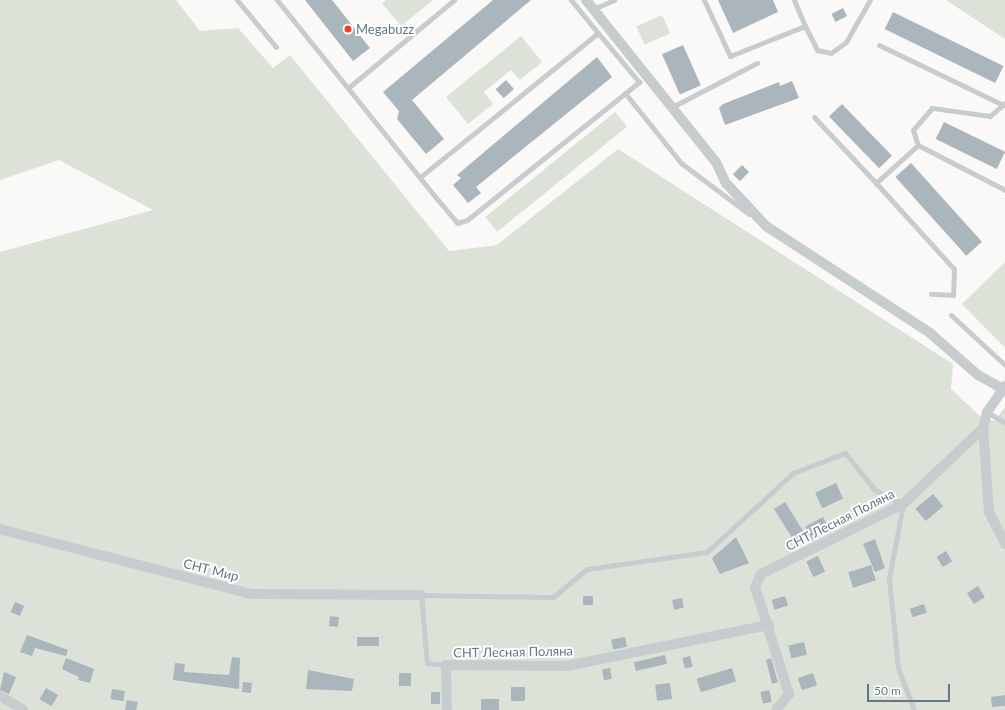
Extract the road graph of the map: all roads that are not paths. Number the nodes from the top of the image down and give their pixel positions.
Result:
1 (237, 0) edge
2 (277, 0) edge
3 (454, 0) edge
4 (571, 0) edge
5 (586, 0) edge
6 (614, 0) edge
7 (704, 0) edge
8 (794, 0) edge
9 (870, 0) edge
10 (593, 9) junction
11 (805, 26) junction
12 (598, 33) junction
13 (879, 45) dead end
14 (276, 47) dead end
15 (757, 63) dead end
16 (348, 88) junction
17 (625, 93) junction
18 (1004, 104) edge
19 (672, 107) junction
20 (814, 117) dead end
21 (918, 145) junction
22 (420, 177) junction
23 (876, 183) junction
24 (1005, 190) edge
25 (766, 226) junction
26 (931, 294) dead end
27 (951, 315) dead end
28 (1005, 365) edge
29 (1004, 387) edge
30 (987, 412) junction
31 (1005, 423) edge
32 (983, 428) junction
33 (903, 504) junction
34 (0, 529) edge
35 (1005, 544) edge
36 (421, 595) junction
37 (769, 625) junction
38 (446, 665) junction
39 (0, 696) edge
40 (23, 710) edge
41 (448, 710) edge
42 (776, 710) edge
43 (914, 710) edge

1 - 14 lane
2 - 16 lane
3 - 16 lane
4 - 12 lane
5 - 10 street
6 - 10 lane
7 - 11 lane
8 - 11 lane
9 - 11 lane
10 - 19 street
12 - 17 lane
12 - 22 lane
13 - 18 lane
15 - 19 lane
16 - 22 lane
17 - 22 lane
17 - 25 lane
18 - 21 lane
19 - 25 street
20 - 23 lane
21 - 23 lane
21 - 24 lane
23 - 26 lane
25 - 29 street
27 - 28 lane
29 - 30 street
30 - 31 lane
30 - 32 street
32 - 33 street, СНТ Лесная Поляна
32 - 35 street
33 - 36 lane
33 - 37 street, СНТ Лесная Поляна
33 - 43 lane
34 - 36 street, СНТ Мир
36 - 38 lane
37 - 38 street, СНТ Лесная Поляна
37 - 42 street, СНТ Лесная Поляна
38 - 41 street
39 - 40 street

